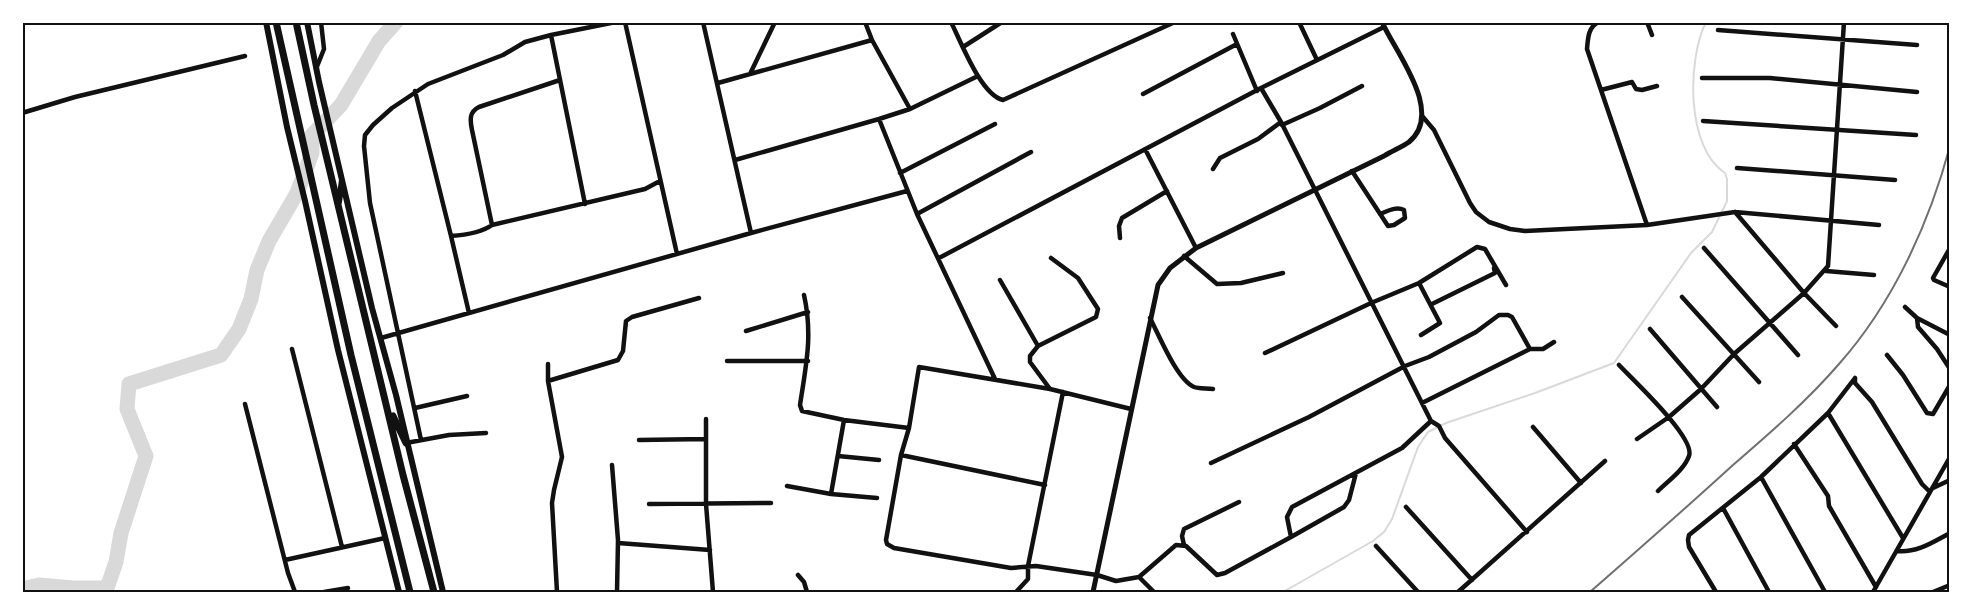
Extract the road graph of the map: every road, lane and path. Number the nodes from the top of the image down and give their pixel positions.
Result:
1 (266, 22) edge
2 (276, 22) edge
3 (296, 22) edge
4 (307, 22) edge
5 (321, 22) edge
6 (616, 22) edge
7 (625, 22) edge
8 (703, 22) edge
9 (775, 22) edge
10 (865, 22) edge
11 (951, 22) edge
12 (1002, 22) edge
13 (1175, 22) edge
14 (1299, 22) edge
15 (1599, 22) edge
16 (1647, 22) edge
17 (1844, 22) edge
18 (1383, 25) edge
19 (1718, 30) dead end
20 (1233, 34) dead end
21 (551, 35) junction
22 (1652, 35) dead end
23 (1843, 39) junction
24 (872, 40) junction
25 (1237, 44) junction
26 (1917, 45) dead end
27 (963, 47) junction
28 (245, 56) dead end
29 (1317, 60) junction
30 (316, 69) junction
31 (750, 74) junction
32 (978, 76) junction
33 (1702, 78) dead end
34 (560, 80) junction
35 (718, 83) junction
36 (1840, 84) junction
37 (1362, 86) dead end
38 (1657, 86) dead end
39 (1259, 89) junction
40 (1601, 90) junction
41 (415, 91) junction
42 (1917, 92) dead end
43 (1143, 94) dead end
44 (910, 109) junction
45 (22, 113) edge
46 (1423, 117) junction
47 (879, 119) junction
48 (1703, 121) dead end
49 (995, 124) dead end
50 (1282, 124) junction
51 (1837, 129) junction
52 (1916, 135) dead end
53 (1146, 149) junction
54 (1031, 152) dead end
55 (735, 160) junction
56 (1737, 168) dead end
57 (1213, 169) dead end
58 (1352, 171) junction
59 (900, 173) junction
60 (342, 176) junction
61 (1834, 176) junction
62 (1896, 180) dead end
63 (660, 182) junction
64 (1314, 189) junction
65 (907, 191) junction
66 (1167, 191) junction
67 (338, 204) junction
68 (585, 204) junction
69 (1735, 212) junction
70 (917, 214) junction
71 (1380, 214) junction
72 (1831, 221) junction
73 (492, 225) junction
74 (1647, 225) junction
75 (1879, 225) dead end
76 (751, 233) junction
77 (452, 236) junction
78 (1120, 238) dead end
79 (1196, 248) junction
80 (1704, 248) dead end
81 (1950, 248) edge
82 (677, 254) junction
83 (1184, 256) junction
84 (939, 258) junction
85 (1052, 258) dead end
86 (1494, 264) junction
87 (1826, 271) junction
88 (1283, 273) dead end
89 (1874, 275) dead end
90 (1000, 280) dead end
91 (1419, 283) junction
92 (1506, 285) dead end
93 (1950, 287) edge
94 (1804, 293) junction
95 (804, 295) dead end
96 (1682, 297) dead end
97 (699, 298) dead end
98 (1371, 303) junction
99 (1432, 304) junction
100 (1905, 307) dead end
101 (808, 312) junction
102 (469, 313) junction
103 (1150, 318) junction
104 (1917, 318) junction
105 (344, 321) junction
106 (1769, 323) junction
107 (333, 324) junction
108 (1836, 326) dead end
109 (1650, 328) dead end
110 (746, 331) dead end
111 (397, 333) junction
112 (1421, 335) dead end
113 (1950, 335) edge
114 (381, 338) junction
115 (1554, 342) dead end
116 (1038, 346) junction
117 (292, 349) dead end
118 (1530, 349) junction
119 (1265, 353) dead end
120 (1734, 354) junction
121 (1798, 355) dead end
122 (1887, 355) dead end
123 (727, 361) dead end
124 (808, 361) junction
125 (548, 364) dead end
126 (1619, 365) dead end
127 (1405, 366) junction
128 (1950, 369) edge
129 (995, 379) junction
130 (548, 381) junction
131 (1758, 381) dead end
132 (1950, 385) edge
133 (1213, 388) dead end
134 (1050, 389) junction
135 (1701, 389) junction
136 (1063, 393) junction
137 (467, 396) dead end
138 (1422, 403) junction
139 (244, 404) dead end
140 (1718, 407) dead end
141 (415, 408) junction
142 (1131, 408) junction
143 (388, 409) junction
144 (1828, 413) junction
145 (1669, 417) junction
146 (706, 419) dead end
147 (844, 420) junction
148 (1431, 421) junction
149 (1533, 426) dead end
150 (909, 428) junction
151 (486, 433) dead end
152 (706, 439) junction
153 (1637, 439) dead end
154 (422, 440) junction
155 (639, 440) dead end
156 (406, 443) junction
157 (1794, 444) junction
158 (901, 455) junction
159 (838, 456) junction
160 (1950, 457) edge
161 (879, 460) dead end
162 (1605, 461) dead end
163 (1211, 463) dead end
164 (612, 465) dead end
165 (1356, 473) junction
166 (1761, 477) junction
167 (1950, 480) edge
168 (1581, 483) junction
169 (1045, 485) junction
170 (787, 486) dead end
171 (1932, 490) junction
172 (1658, 491) dead end
173 (831, 494) junction
174 (877, 498) dead end
175 (1239, 502) dead end
176 (771, 503) dead end
177 (649, 504) dead end
178 (706, 504) junction
179 (1406, 507) dead end
180 (1724, 508) junction
181 (1527, 532) junction
182 (1950, 533) edge
183 (1291, 537) junction
184 (385, 538) junction
185 (1904, 538) junction
186 (618, 543) junction
187 (1184, 545) junction
188 (1376, 546) dead end
189 (342, 547) junction
190 (710, 550) junction
191 (1897, 551) junction
192 (285, 560) junction
193 (1028, 566) junction
194 (798, 575) dead end
195 (1097, 575) junction
196 (1139, 577) junction
197 (1472, 580) junction
198 (1950, 585) edge
199 (1876, 587) junction
200 (348, 588) dead end
201 (295, 592) edge
202 (324, 592) edge
203 (399, 592) edge
204 (410, 592) edge
205 (434, 592) edge
206 (443, 592) edge
207 (557, 592) edge
208 (617, 592) edge
209 (713, 592) edge
210 (807, 592) edge
211 (1016, 592) edge
212 (1093, 592) edge
213 (1154, 592) edge
214 (1418, 592) edge
215 (1458, 592) edge
216 (1716, 592) edge
217 (1769, 592) edge
218 (1825, 592) edge
219 (1873, 592) edge
220 (1934, 592) edge

1 - 107 main road
2 - 105 main road
3 - 67 main road
4 - 30 main road
5 - 30 street
6 - 21 street
7 - 63 street
8 - 35 street
9 - 31 street
10 - 24 street
11 - 27 street
12 - 27 street
13 - 32 street
14 - 29 street
15 - 40 street
16 - 22 street
17 - 23 street
18 - 29 street
18 - 46 street
19 - 23 street
20 - 25 street
21 - 34 street
21 - 41 street
23 - 26 street
23 - 36 street
24 - 31 street
24 - 44 street
25 - 39 street
25 - 43 street
27 - 32 street
28 - 45 street
29 - 39 street
30 - 60 main road
31 - 35 street
32 - 44 street
33 - 36 street
34 - 68 street
34 - 73 street
35 - 55 street
36 - 42 street
36 - 51 street
37 - 50 street
38 - 40 street
39 - 50 street
39 - 53 street
40 - 74 street
41 - 77 street
41 - 111 street
44 - 47 street
46 - 58 street
46 - 74 street
47 - 55 street
47 - 59 street
48 - 51 street
49 - 59 street
50 - 57 street
50 - 64 street
51 - 52 street
51 - 61 street
53 - 66 street
53 - 84 street
54 - 70 street
55 - 76 street
56 - 61 street
58 - 64 street
58 - 71 street
59 - 65 street
60 - 67 main road
60 - 114 main road
61 - 62 street
61 - 72 street
63 - 68 street
63 - 82 street
64 - 79 street
64 - 98 street
65 - 70 street
65 - 76 street
66 - 78 street
66 - 79 street
67 - 143 main road
68 - 73 street
69 - 72 street
69 - 74 street
69 - 94 street
70 - 84 street
71 - 71 street
72 - 75 street
72 - 87 street
73 - 77 street
76 - 82 street
77 - 102 street
79 - 83 street
80 - 106 street
81 - 93 street
82 - 102 street
83 - 88 street
83 - 103 street
84 - 129 street
85 - 116 street
86 - 91 street
86 - 92 street
86 - 99 street
87 - 89 street
87 - 94 street
90 - 116 street
91 - 98 street
91 - 99 street
94 - 106 street
94 - 108 street
95 - 101 street
96 - 120 street
97 - 130 street
98 - 119 street
98 - 127 street
99 - 112 street
100 - 104 street
101 - 110 street
101 - 124 street
102 - 111 street
103 - 133 street
103 - 142 street
104 - 113 street
104 - 128 street
105 - 107 main road
105 - 204 main road
106 - 120 street
106 - 121 street
107 - 184 main road
109 - 135 street
111 - 114 street
111 - 141 street
114 - 156 main road
115 - 118 street
116 - 134 street
117 - 189 street
118 - 127 street
118 - 138 street
120 - 131 street
120 - 135 street
122 - 132 street
123 - 124 street
124 - 147 street
125 - 130 street
126 - 145 street
127 - 138 street
127 - 163 street
129 - 134 street
129 - 150 street
130 - 207 street
134 - 136 street
135 - 140 street
135 - 145 street
136 - 142 street
136 - 169 street
137 - 141 street
138 - 148 street
139 - 192 street
141 - 154 street
142 - 195 street
143 - 156 main road
143 - 205 main road
144 - 157 street
144 - 171 street
144 - 185 street
145 - 153 street
145 - 172 street
146 - 152 street
147 - 150 street
147 - 159 street
148 - 165 street
148 - 181 street
149 - 168 street
150 - 158 street
151 - 154 street
152 - 155 street
152 - 178 street
154 - 156 street
156 - 206 main road
157 - 166 street
157 - 199 street
158 - 169 street
158 - 193 street
159 - 161 street
159 - 173 street
160 - 171 street
162 - 168 street
164 - 186 street
165 - 183 street
165 - 183 street
166 - 180 street
166 - 218 street
167 - 171 street
168 - 181 street
169 - 193 street
170 - 173 street
171 - 185 street
173 - 174 street
175 - 187 street
176 - 178 street
177 - 178 street
178 - 190 street
179 - 197 street
180 - 216 street
180 - 217 street
181 - 197 street
182 - 191 street
183 - 187 street
184 - 189 street
184 - 203 main road
185 - 191 street
186 - 190 street
186 - 208 street
187 - 196 street
188 - 214 street
189 - 192 street
190 - 209 street
191 - 199 street
192 - 201 street
193 - 195 street
193 - 211 street
194 - 210 street
195 - 196 street
195 - 212 street
196 - 213 street
197 - 215 street
198 - 220 street
199 - 219 street
200 - 202 street

